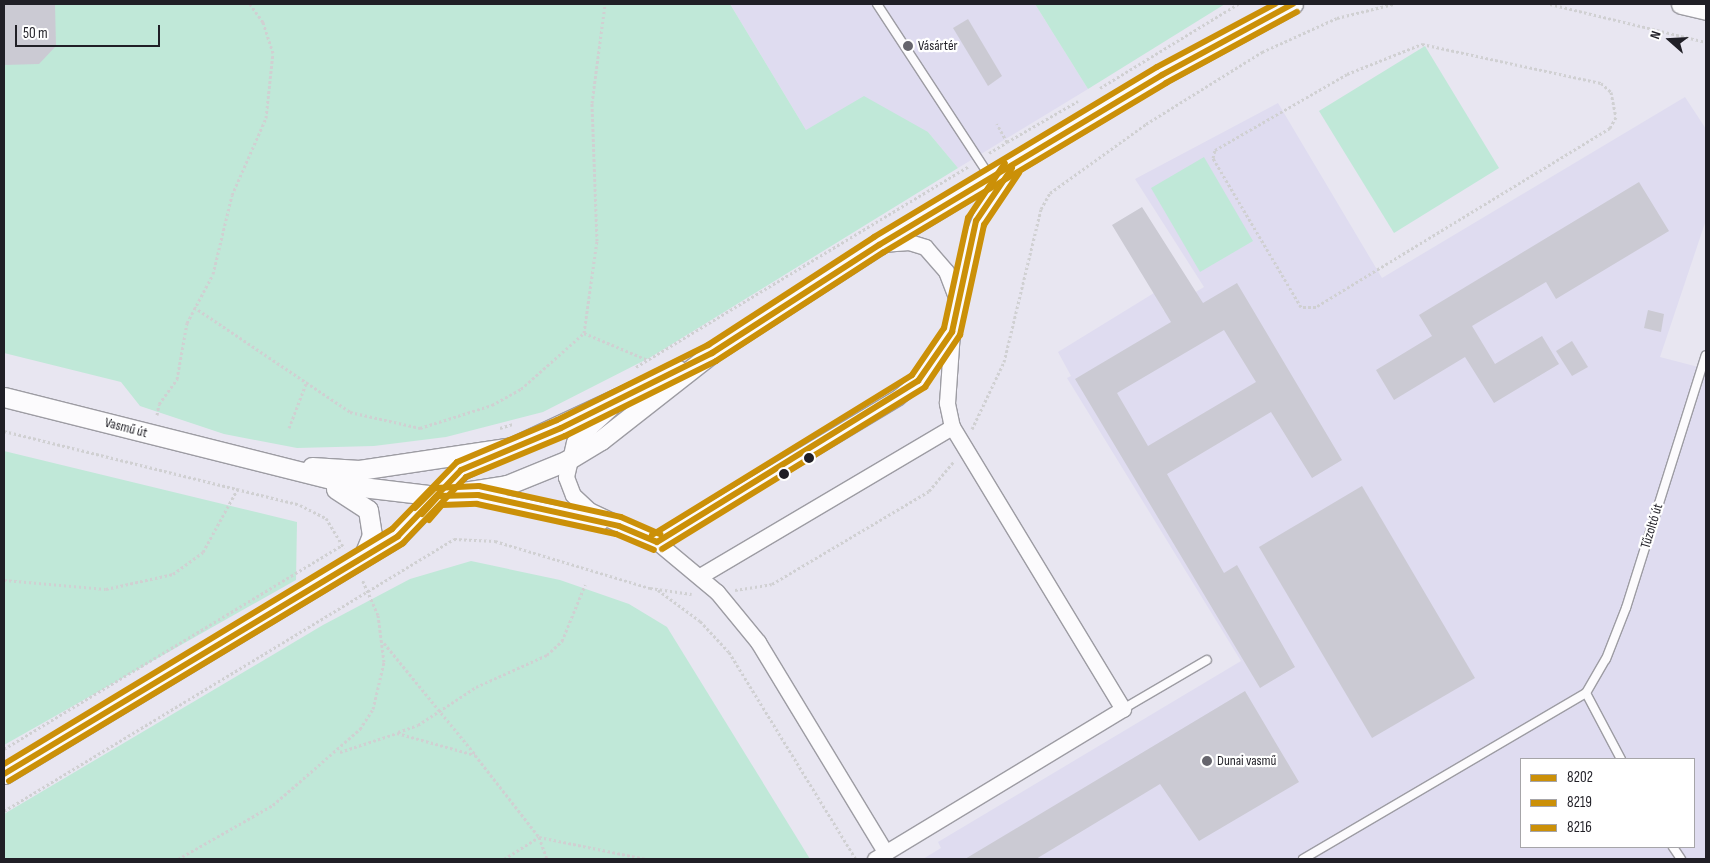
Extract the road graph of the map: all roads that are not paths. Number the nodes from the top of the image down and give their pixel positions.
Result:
1 (877, 4) edge
2 (1293, 4) edge
3 (1681, 4) edge
4 (1706, 10) edge
5 (1021, 160) junction
6 (991, 179) junction
7 (879, 244) junction
8 (957, 299) junction
9 (952, 332) junction
10 (712, 353) junction
11 (1706, 355) edge
12 (629, 395) junction
13 (4, 397) edge
14 (952, 428) junction
15 (512, 447) junction
16 (249, 460) junction
17 (566, 461) junction
18 (306, 476) junction
19 (438, 496) junction
20 (619, 526) junction
21 (657, 542) junction
22 (358, 560) junction
23 (700, 576) junction
24 (1207, 660) dead end
25 (1586, 692) junction
26 (1123, 709) junction
27 (1620, 758) edge
28 (4, 774) edge
29 (1674, 848) edge
30 (884, 857) edge
31 (1303, 859) edge
32 (1681, 859) edge

1 - 6 lane
2 - 5 street
3 - 4 street
5 - 6 street
5 - 8 street
6 - 7 street
7 - 8 street
7 - 10 street
8 - 9 street
9 - 14 street
9 - 21 street
10 - 12 street
10 - 17 street
11 - 25 lane, Tűzoltó út
12 - 15 street
12 - 17 street
13 - 16 street, Vasmű út
14 - 23 street
14 - 26 street
15 - 16 street
15 - 19 street
16 - 18 street
17 - 19 street
17 - 20 street
18 - 19 street
18 - 22 street
19 - 20 street
19 - 22 street
20 - 21 street
21 - 23 street
22 - 28 street
23 - 30 street
24 - 26 lane
25 - 27 lane
25 - 31 lane
26 - 30 street
29 - 32 lane

